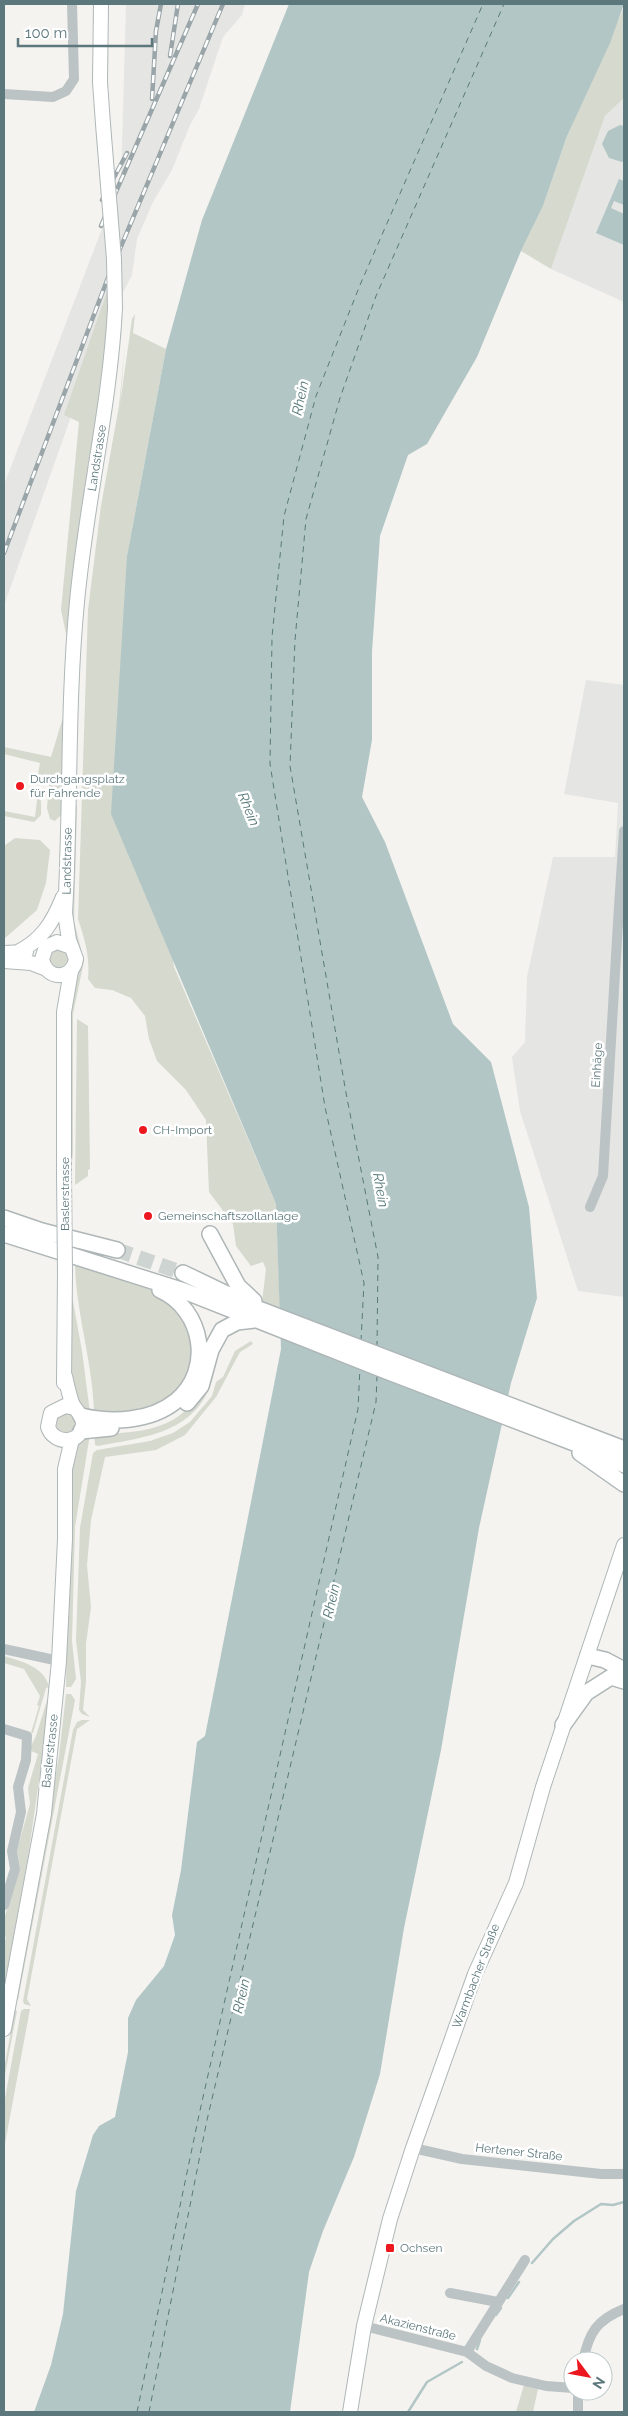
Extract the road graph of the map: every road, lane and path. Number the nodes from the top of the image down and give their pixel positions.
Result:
1 (72, 4) edge
2 (100, 4) edge
3 (4, 94) edge
4 (624, 831) edge
5 (67, 890) junction
6 (66, 913) junction
7 (621, 922) edge
8 (49, 945) junction
9 (71, 947) junction
10 (11, 952) edge
11 (4, 961) edge
12 (47, 970) junction
13 (71, 971) junction
14 (63, 993) junction
15 (590, 1207) dead end
16 (4, 1218) edge
17 (4, 1234) edge
18 (210, 1234) dead end
19 (117, 1250) tunnel mouth
20 (80, 1258) junction
21 (183, 1274) tunnel mouth
22 (256, 1310) junction
23 (387, 1364) junction
24 (65, 1376) junction
25 (60, 1406) junction
26 (78, 1412) junction
27 (523, 1417) junction
28 (547, 1433) junction
29 (76, 1435) junction
30 (56, 1438) junction
31 (623, 1464) edge
32 (66, 1469) junction
33 (624, 1484) edge
34 (624, 1545) edge
35 (4, 1649) edge
36 (588, 1656) junction
37 (59, 1662) junction
38 (624, 1670) edge
39 (617, 1679) edge
40 (563, 1725) junction
41 (4, 1729) edge
42 (4, 1905) edge
43 (4, 2029) edge
44 (413, 2148) junction
45 (624, 2174) edge
46 (525, 2260) dead end
47 (450, 2293) dead end
48 (498, 2302) junction
49 (624, 2309) edge
50 (364, 2326) junction
51 (586, 2351) edge
52 (466, 2352) junction
53 (563, 2387) edge
54 (350, 2412) edge

1 - 3 street
2 - 5 main road, Landstrasse, bridge
4 - 7 street, Einhäge
5 - 6 main road, Landstrasse
5 - 10 main road
6 - 8 main road, Landstrasse
6 - 9 main road, Landstrasse
7 - 15 street, Einhäge
8 - 9 main road
8 - 10 main road
8 - 12 main road
9 - 13 main road
11 - 12 main road
12 - 13 main road
12 - 14 main road
13 - 14 main road, Baslerstrasse
14 - 24 main road, Baslerstrasse, bridge
16 - 19 highway
17 - 20 highway
18 - 22 highway
20 - 22 highway
20 - 26 highway
21 - 22 highway
22 - 23 highway
22 - 23 highway
22 - 29 highway
23 - 27 highway
24 - 25 main road, Baslerstrasse
24 - 26 main road, Baslerstrasse
25 - 26 main road
25 - 30 main road
26 - 29 main road
27 - 28 highway
27 - 31 highway
28 - 31 highway
28 - 33 highway
29 - 30 main road
29 - 32 main road, Baslerstrasse
30 - 32 main road, Baslerstrasse
32 - 37 main road, Baslerstrasse
34 - 36 main road, Warmbacher Straße
35 - 37 street
36 - 38 highway
36 - 39 highway
36 - 40 main road, Warmbacher Straße
37 - 43 main road, Baslerstrasse
39 - 40 highway
40 - 44 main road, Warmbacher Straße
41 - 42 street
44 - 45 street, Hertener Straße
44 - 50 main road, Warmbacher Straße
46 - 48 street, Akazienstraße
47 - 48 street
48 - 52 street, Akazienstraße
49 - 51 street
50 - 52 street, Akazienstraße
50 - 54 main road, Warmbacher Straße
52 - 53 street, Akazienstraße

